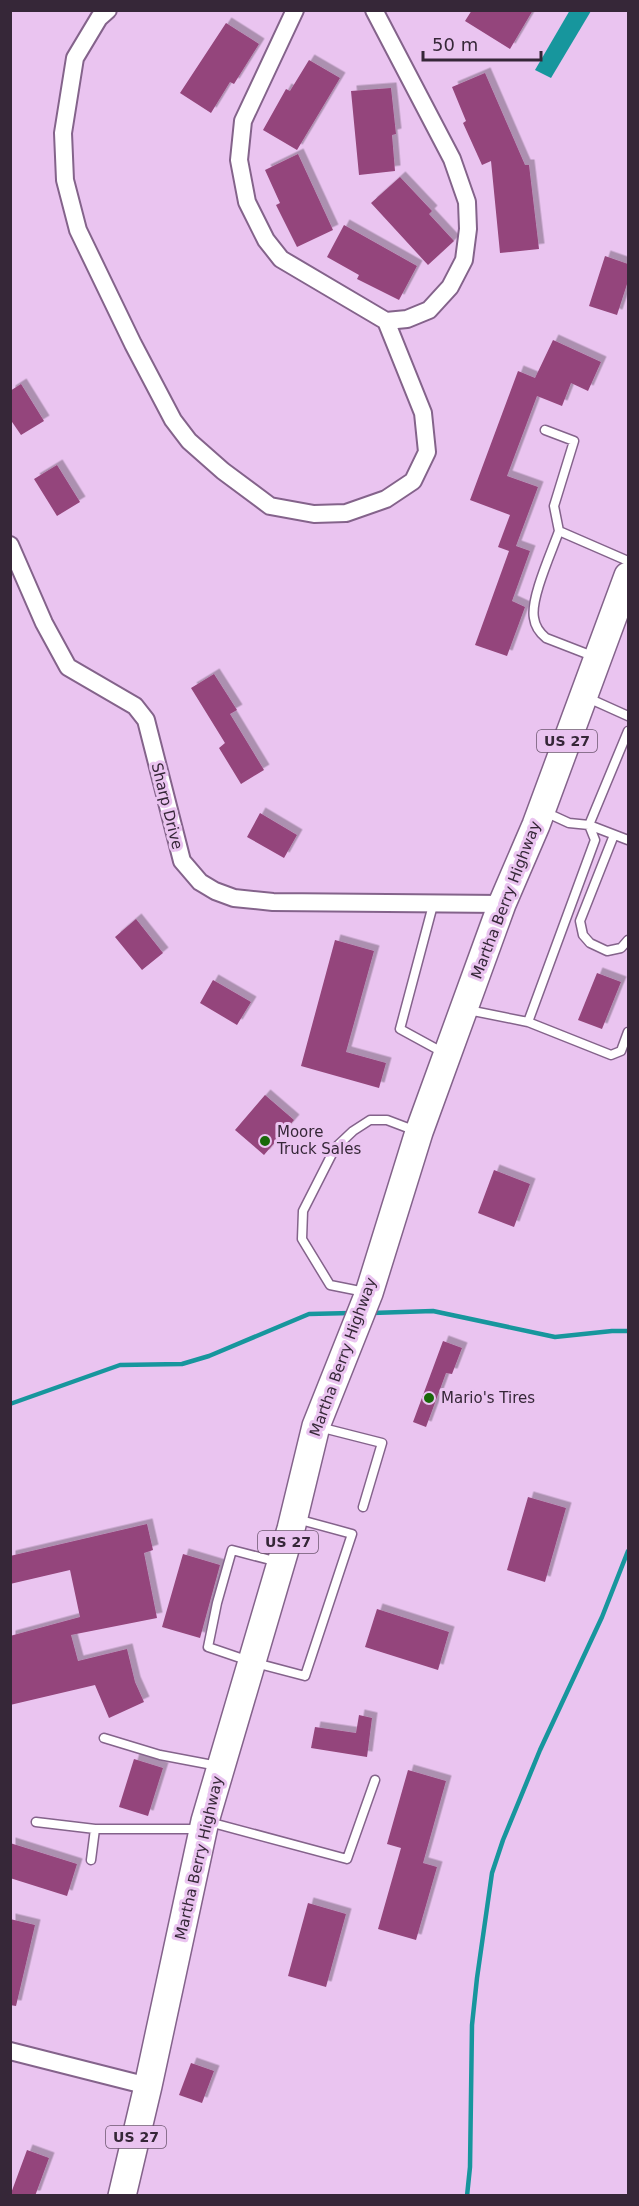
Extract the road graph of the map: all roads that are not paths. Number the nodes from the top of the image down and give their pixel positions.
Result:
1 (108, 10) edge
2 (295, 10) edge
3 (374, 10) edge
4 (386, 321) junction
5 (545, 430) dead end
6 (559, 531) junction
7 (10, 545) edge
8 (628, 561) edge
9 (625, 594) edge
10 (599, 658) junction
11 (585, 697) junction
12 (628, 716) edge
13 (628, 731) edge
14 (541, 810) junction
15 (590, 825) junction
16 (614, 835) junction
17 (628, 840) edge
18 (502, 904) junction
19 (433, 905) junction
20 (628, 940) edge
21 (465, 1009) junction
22 (528, 1022) junction
23 (628, 1032) edge
24 (447, 1054) junction
25 (419, 1132) junction
26 (369, 1293) junction
27 (316, 1426) junction
28 (363, 1507) dead end
29 (294, 1518) junction
30 (281, 1563) junction
31 (252, 1662) junction
32 (104, 1738) dead end
33 (222, 1766) junction
34 (375, 1780) dead end
35 (36, 1822) dead end
36 (204, 1825) junction
37 (95, 1830) junction
38 (91, 1860) dead end
39 (10, 2051) edge
40 (148, 2086) junction
41 (122, 2196) edge

1 - 4 street
2 - 4 street
3 - 4 street
5 - 6 lane
6 - 8 lane
6 - 10 lane
7 - 19 street, Sharp Drive
9 - 10 main road, Martha Berry Highway / US 27
10 - 11 main road, Martha Berry Highway / US 27
11 - 12 lane
11 - 14 main road, Martha Berry Highway / US 27
13 - 15 lane
14 - 15 lane
14 - 18 main road, Martha Berry Highway / US 27
15 - 16 lane
15 - 22 lane
16 - 17 lane
16 - 20 lane
18 - 19 street, Sharp Drive
18 - 21 main road, Martha Berry Highway / US 27
19 - 24 lane
21 - 22 lane
21 - 24 main road, Martha Berry Highway / US 27
22 - 23 lane
24 - 25 main road, Martha Berry Highway / US 27
25 - 26 main road, Martha Berry Highway / US 27
25 - 26 lane
26 - 27 main road, Martha Berry Highway / US 27
27 - 28 lane
27 - 29 main road, Martha Berry Highway / US 27
29 - 30 main road, Martha Berry Highway / US 27
29 - 31 lane
30 - 31 main road, Martha Berry Highway / US 27
30 - 31 lane
31 - 33 main road, Martha Berry Highway / US 27
32 - 33 lane
33 - 36 main road, Martha Berry Highway / US 27
34 - 36 lane
35 - 37 lane
36 - 37 lane
36 - 40 main road, Martha Berry Highway / US 27
37 - 38 lane
39 - 40 street
40 - 41 main road, Martha Berry Highway / US 27

